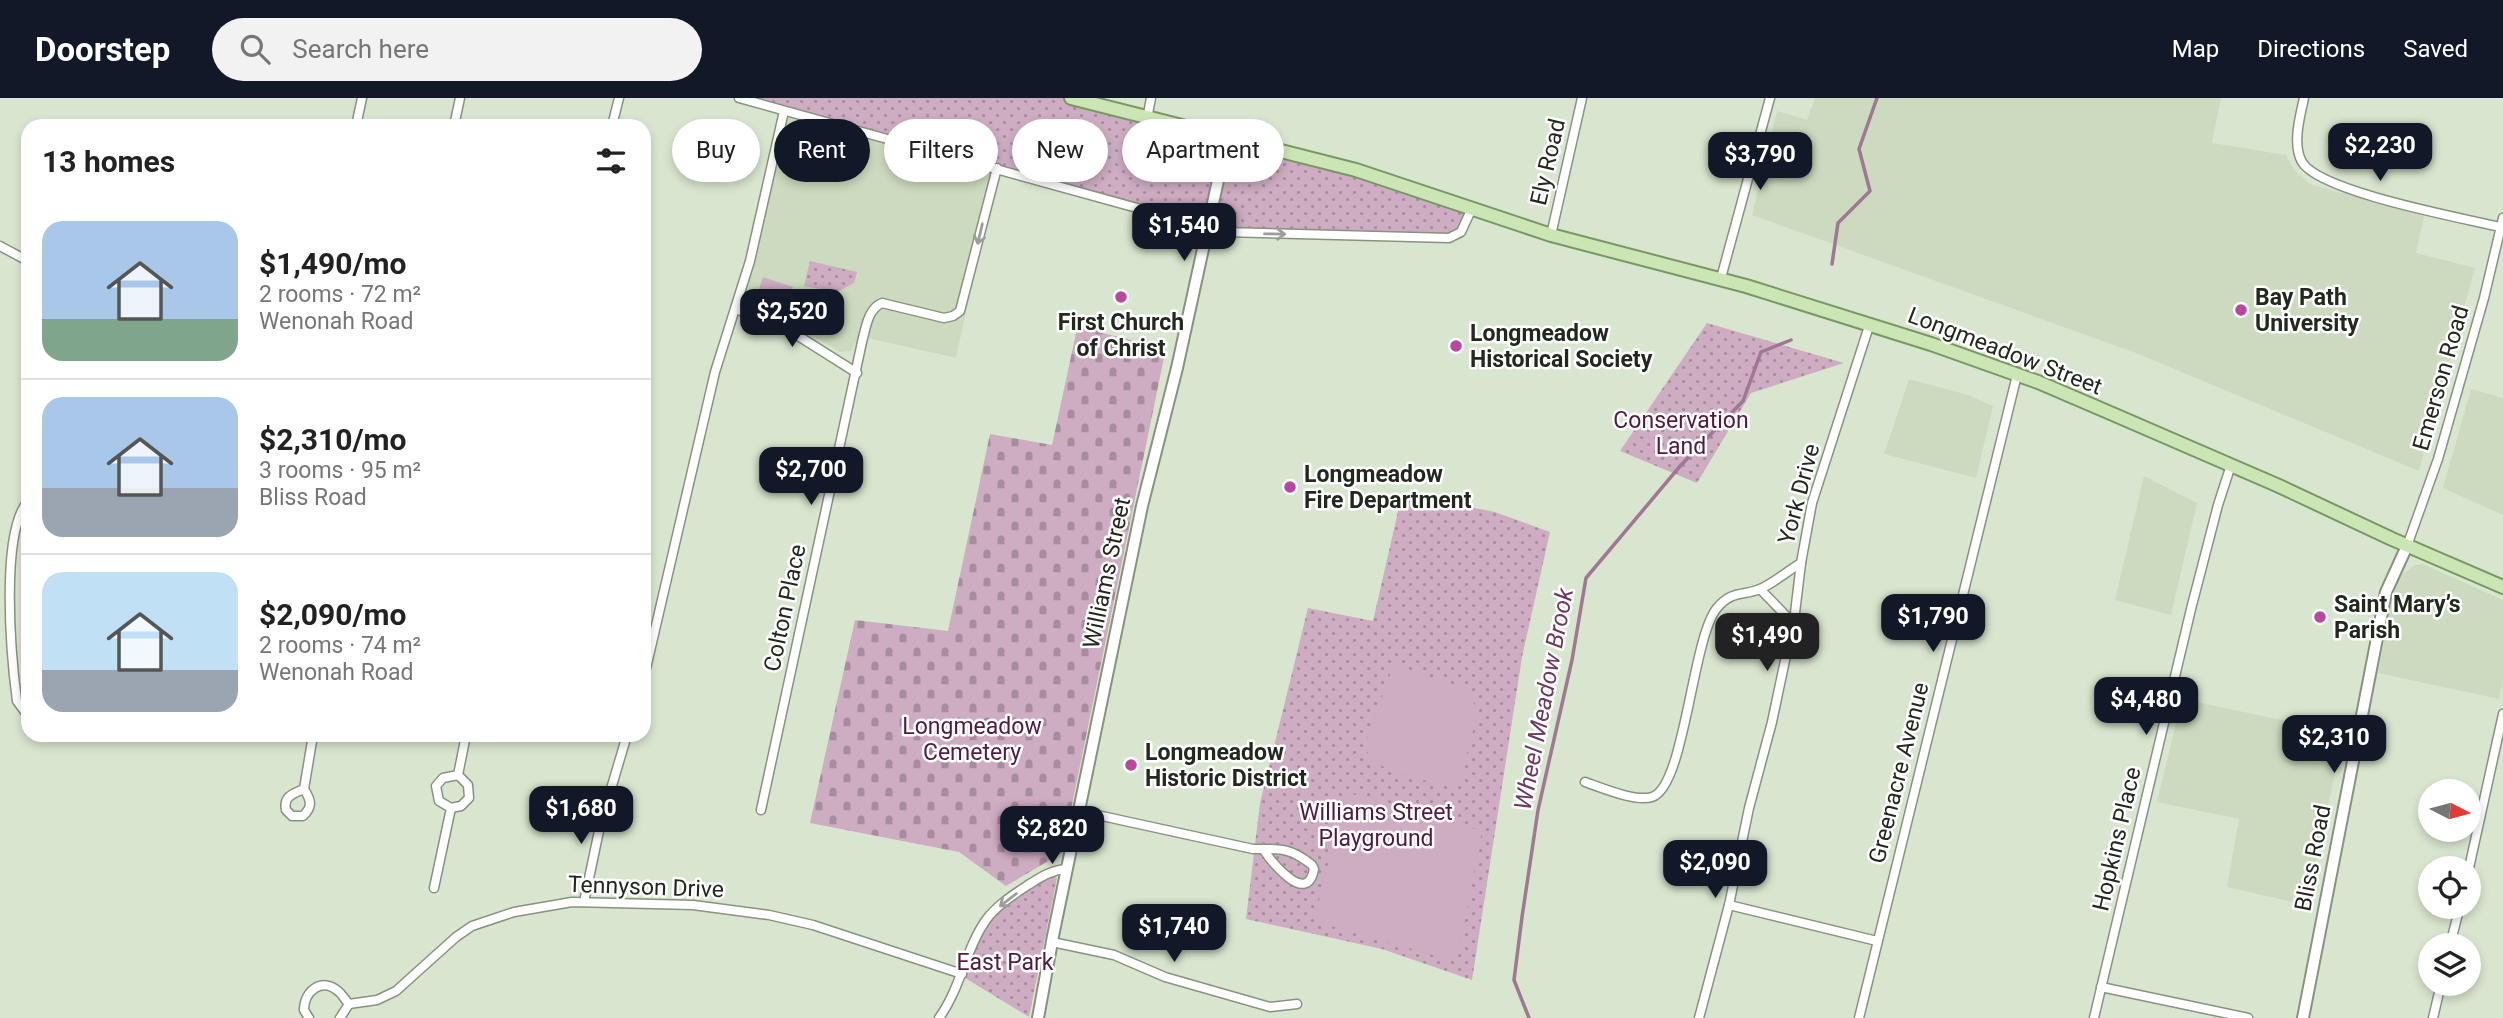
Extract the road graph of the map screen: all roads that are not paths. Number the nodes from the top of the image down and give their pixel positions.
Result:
1 (362, 98) edge
2 (460, 98) edge
3 (619, 98) edge
4 (738, 98) edge
5 (1071, 98) edge
6 (1151, 98) edge
7 (1582, 98) edge
8 (1770, 98) edge
9 (2304, 98) edge
10 (784, 110) junction
11 (358, 119) edge
12 (456, 119) edge
13 (614, 119) edge
14 (1147, 119) joint
15 (884, 137) edge
16 (1284, 153) edge
17 (998, 168) edge
18 (994, 182) edge
19 (1218, 182) edge
20 (1472, 208) junction
21 (2503, 218) edge
22 (1208, 227) junction
23 (2500, 227) junction
24 (1551, 234) junction
25 (0, 246) edge
26 (21, 257) edge
27 (1721, 278) junction
28 (736, 309) junction
29 (1870, 323) junction
30 (857, 373) junction
31 (2017, 374) junction
32 (2231, 465) junction
33 (21, 512) edge
34 (2407, 545) junction
35 (1801, 563) junction
36 (2503, 587) edge
37 (1760, 589) junction
38 (1793, 623) junction
39 (651, 647) edge
40 (21, 706) edge
41 (2503, 714) edge
42 (312, 742) edge
43 (465, 742) edge
44 (624, 742) edge
45 (458, 775) junction
46 (1585, 782) dead end
47 (304, 789) dead end
48 (451, 808) junction
49 (761, 810) dead end
50 (1079, 811) junction
51 (1263, 849) junction
52 (2472, 856) edge
53 (1067, 869) junction
54 (434, 888) dead end
55 (584, 902) junction
56 (1729, 905) junction
57 (1877, 941) junction
58 (1052, 942) junction
59 (962, 974) junction
60 (2101, 987) junction
61 (2438, 996) edge
62 (349, 1004) junction
63 (1297, 1004) dead end
64 (309, 1018) edge
65 (340, 1018) edge
66 (939, 1018) edge
67 (1038, 1018) edge
68 (1699, 1018) edge
69 (1859, 1018) edge
70 (2094, 1018) edge
71 (2248, 1018) edge
72 (2303, 1018) edge
73 (2433, 1018) edge

1 - 11 street
2 - 12 street
3 - 13 street
4 - 10 street
5 - 14 main road, Longmeadow Street
6 - 14 street
7 - 24 street, Ely Road
8 - 27 street
9 - 23 street
10 - 15 street
10 - 28 street
16 - 20 main road, Longmeadow Street
17 - 22 street
18 -> 30 street, Colton Place
19 - 22 main road, Williams Street
22 -> 20 street
20 - 24 main road, Longmeadow Street
21 - 23 street, Emerson Road
22 - 50 main road, Williams Street
23 - 34 street, Emerson Road
24 - 27 main road, Longmeadow Street
25 - 26 street
27 - 29 main road, Longmeadow Street
28 - 30 street
28 - 39 street
29 - 31 main road, Longmeadow Street
29 - 35 street, York Drive
30 - 49 street, Colton Place
31 - 32 main road, Longmeadow Street
31 - 57 street, Greenacre Avenue
32 - 34 main road, Longmeadow Street
32 - 60 street, Hopkins Place
33 - 40 street
34 - 36 main road, Longmeadow Street
34 - 72 main road, Bliss Road
35 - 37 street, York Drive
35 - 38 street
37 - 38 street
37 - 46 street, York Drive
38 - 56 street
41 - 52 street
42 - 47 street
43 - 45 street
44 - 55 street
45 - 48 street
45 - 48 street
48 - 54 street
50 - 51 street
50 - 53 main road, Williams Street
51 - 51 street
53 - 58 main road, Williams Street
53 -> 59 street
55 - 59 street, Tennyson Drive
55 - 62 street, Tennyson Drive
56 - 57 street
56 - 68 street
57 - 69 street, Greenacre Avenue
58 - 63 street
58 - 67 main road, Williams Street
59 - 66 street
60 - 70 street, Hopkins Place
60 - 71 street
61 - 73 street
62 - 64 street
62 - 65 street

